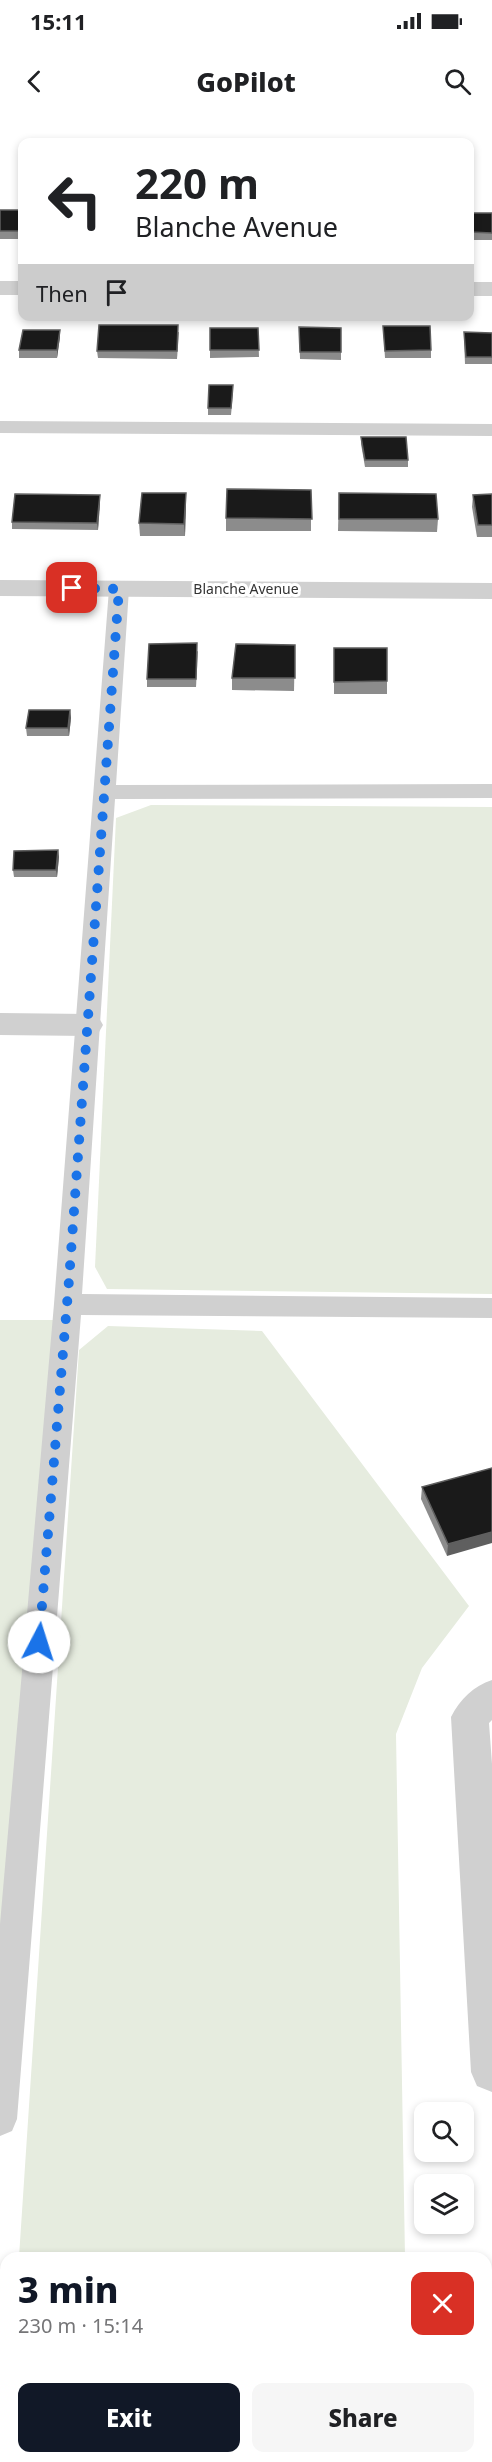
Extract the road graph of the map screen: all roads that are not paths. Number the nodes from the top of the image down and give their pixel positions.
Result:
1 (0, 288) edge
2 (18, 288) edge
3 (474, 289) edge
4 (492, 289) edge
5 (0, 427) edge
6 (492, 430) edge
7 (0, 588) edge
8 (119, 589) junction
9 (492, 591) edge
10 (105, 792) junction
11 (492, 792) edge
12 (0, 1024) edge
13 (88, 1025) junction
14 (68, 1304) junction
15 (492, 1308) edge
16 (492, 1696) edge
17 (489, 1983) edge
18 (492, 2072) edge
19 (0, 2119) edge

1 - 2 street
3 - 4 street
5 - 6 lane
7 - 8 street, Blanche Avenue
8 - 9 street, Blanche Avenue
8 - 10 lane
10 - 11 lane
10 - 13 lane
12 - 13 street
13 - 14 lane
14 - 15 lane
14 - 19 lane
16 - 17 street
17 - 18 street

